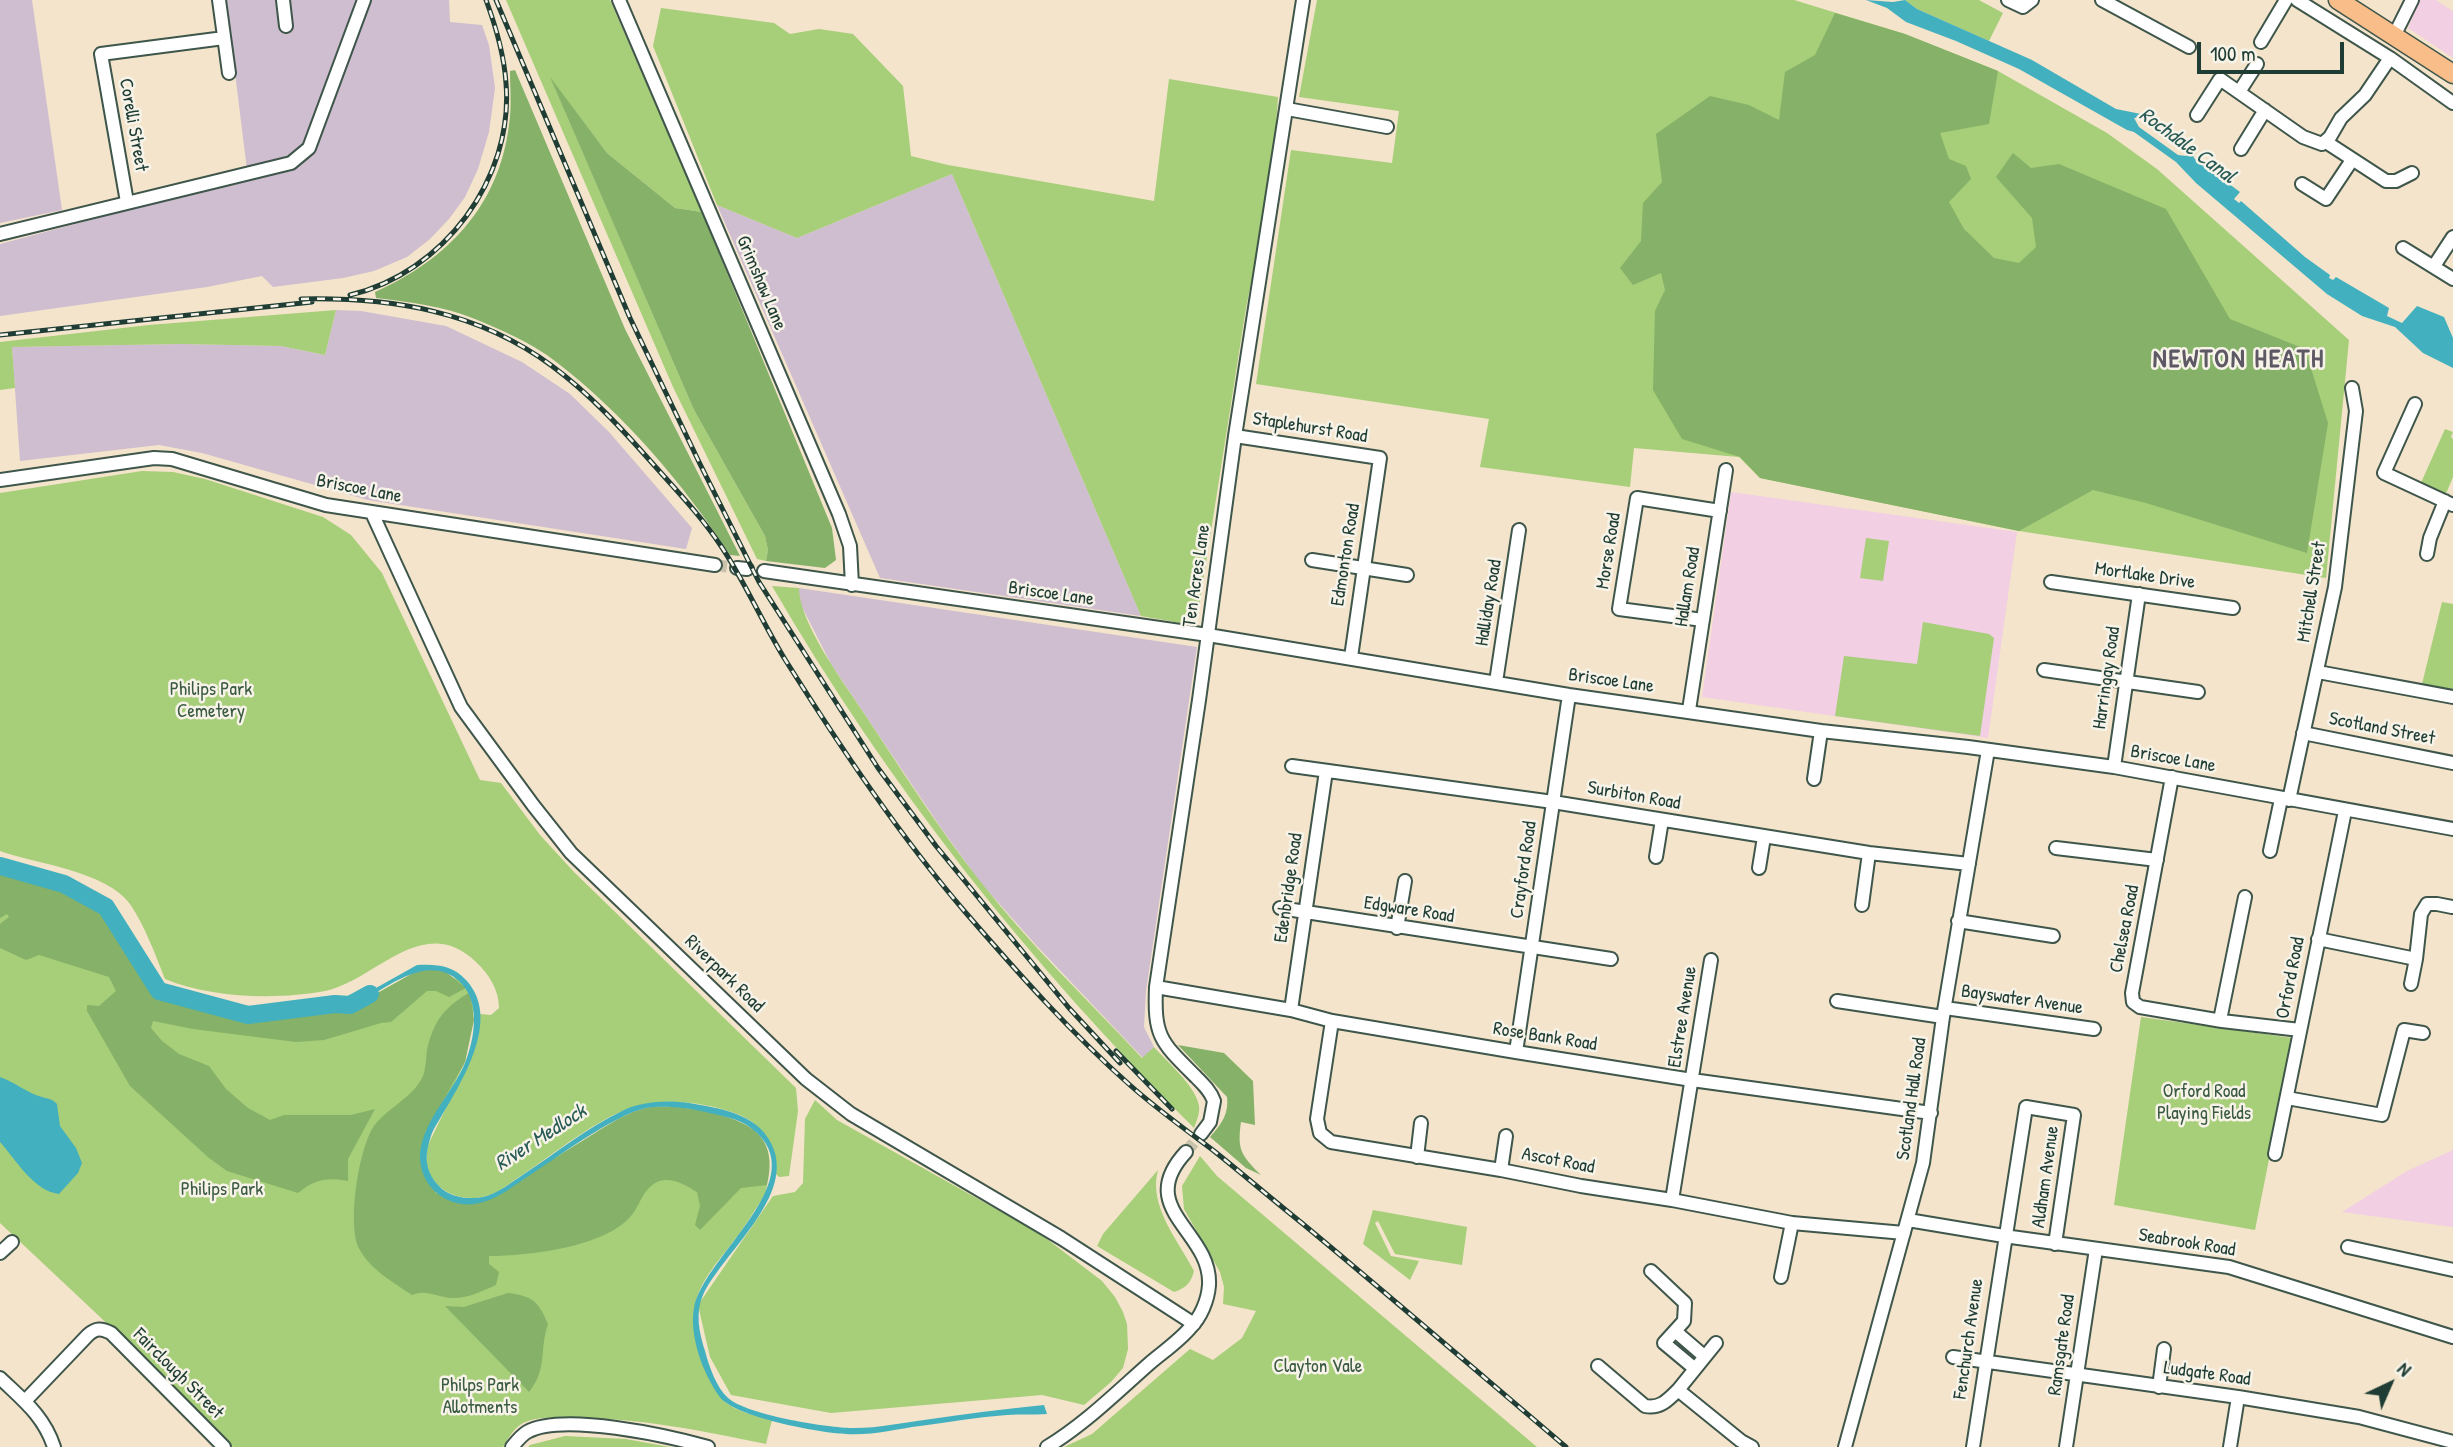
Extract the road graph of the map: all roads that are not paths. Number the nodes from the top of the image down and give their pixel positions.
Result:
1 (219, 0) edge
2 (283, 0) edge
3 (364, 0) edge
4 (619, 0) edge
5 (1303, 0) edge
6 (2008, 0) edge
7 (2032, 0) edge
8 (2102, 0) edge
9 (2286, 0) edge
10 (2297, 0) edge
11 (2338, 0) edge
12 (2412, 0) edge
13 (286, 26) dead end
14 (2394, 36) junction
15 (224, 38) junction
16 (2261, 42) dead end
17 (2189, 47) dead end
18 (2390, 58) junction
19 (2257, 64) dead end
20 (229, 73) dead end
21 (2453, 74) edge
22 (2239, 92) junction
23 (2453, 103) edge
24 (1287, 109) junction
25 (2265, 110) junction
26 (2197, 115) dead end
27 (1387, 127) dead end
28 (2326, 142) junction
29 (2242, 149) dead end
30 (2352, 160) junction
31 (2412, 173) dead end
32 (2302, 184) dead end
33 (127, 202) junction
34 (0, 234) edge
35 (2453, 237) edge
36 (2403, 248) dead end
37 (2434, 266) junction
38 (2453, 279) edge
39 (2352, 388) dead end
40 (2415, 404) dead end
41 (1235, 436) junction
42 (1380, 458) joint
43 (1726, 470) dead end
44 (0, 480) edge
45 (2449, 503) edge
46 (1720, 511) junction
47 (372, 513) junction
48 (1519, 530) dead end
49 (2427, 554) dead end
50 (1312, 560) dead end
51 (715, 565) tunnel mouth
52 (1362, 568) junction
53 (764, 571) dead end
54 (1407, 575) dead end
55 (2051, 582) dead end
56 (852, 585) junction
57 (2139, 594) junction
58 (2233, 608) dead end
59 (1703, 620) junction
60 (1208, 635) junction
61 (1350, 657) junction
62 (2044, 670) dead end
63 (2318, 672) junction
64 (1496, 682) junction
65 (2126, 682) junction
66 (2198, 692) dead end
67 (1569, 695) junction
68 (2453, 697) edge
69 (1689, 710) junction
70 (1821, 730) junction
71 (2303, 733) junction
72 (1988, 750) junction
73 (2453, 763) edge
74 (1292, 766) dead end
75 (2115, 767) junction
76 (1326, 771) junction
77 (2172, 777) junction
78 (1814, 779) dead end
79 (2285, 799) junction
80 (1553, 802) junction
81 (2345, 811) junction
82 (1662, 820) junction
83 (2453, 829) edge
84 (1764, 837) junction
85 (2056, 848) dead end
86 (2270, 851) dead end
87 (1869, 853) junction
88 (1656, 858) dead end
89 (2157, 860) junction
90 (1969, 864) junction
91 (1759, 868) dead end
92 (1405, 881) dead end
93 (2245, 897) dead end
94 (1863, 905) dead end
95 (2452, 907) edge
96 (1280, 908) dead end
97 (1305, 912) junction
98 (1958, 921) junction
99 (1397, 928) junction
100 (2053, 936) dead end
101 (2318, 939) junction
102 (1532, 948) junction
103 (1611, 959) dead end
104 (1711, 960) dead end
105 (2416, 960) junction
106 (2411, 984) dead end
107 (1156, 987) junction
108 (1837, 1002) dead end
109 (1291, 1010) junction
110 (1944, 1012) junction
111 (2220, 1020) junction
112 (1332, 1021) junction
113 (2094, 1029) dead end
114 (2300, 1030) junction
115 (2423, 1033) dead end
116 (1516, 1052) junction
117 (1692, 1080) junction
118 (2287, 1098) junction
119 (1931, 1113) junction
120 (2074, 1115) joint
121 (1421, 1123) dead end
122 (1201, 1134) tunnel mouth
123 (1506, 1136) dead end
124 (1186, 1152) tunnel mouth
125 (2276, 1154) dead end
126 (1417, 1157) junction
127 (1501, 1170) junction
128 (1672, 1200) junction
129 (1792, 1223) junction
130 (1906, 1227) junction
131 (2004, 1236) junction
132 (12, 1242) dead end
133 (2055, 1244) junction
134 (2348, 1247) dead end
135 (2096, 1249) junction
136 (0, 1253) edge
137 (2453, 1270) edge
138 (1651, 1271) dead end
139 (1781, 1277) dead end
140 (1194, 1324) junction
141 (1675, 1331) junction
142 (2453, 1337) edge
143 (1716, 1343) dead end
144 (2164, 1349) dead end
145 (1704, 1356) junction
146 (1953, 1357) dead end
147 (1985, 1363) junction
148 (1598, 1366) dead end
149 (1694, 1368) junction
150 (2077, 1375) junction
151 (5, 1383) edge
152 (2158, 1387) junction
153 (1678, 1390) junction
154 (0, 1397) edge
155 (2238, 1397) junction
156 (25, 1401) junction
157 (2453, 1442) edge
158 (54, 1447) edge
159 (224, 1447) edge
160 (512, 1447) edge
161 (708, 1447) edge
162 (1047, 1447) edge
163 (1752, 1447) edge
164 (1845, 1447) edge
165 (1973, 1447) edge
166 (2066, 1447) edge
167 (2230, 1447) edge

1 - 15 street
2 - 13 street
3 - 33 street
4 - 56 street, Grimshaw Lane
5 - 24 street, Ten Acres Lane
6 - 7 street
8 - 17 street
9 - 16 street
10 - 18 street
11 - 14 highway
12 - 14 street
14 - 21 highway
15 - 20 street
15 - 33 street, Corelli Street
18 - 23 street
18 - 28 street
19 - 22 street
22 - 25 street
22 - 26 street
24 - 27 street
24 - 41 street, Ten Acres Lane
25 - 28 street
25 - 29 street
28 - 30 street
30 - 31 street
30 - 32 street
33 - 34 street
35 - 37 street
36 - 37 street
37 - 38 street
39 - 63 street, Mitchell Street
40 - 45 street
41 - 42 street, Staplehurst Road
41 - 60 street, Ten Acres Lane
42 - 52 street, Edmonton Road
43 - 46 street, Hallam Road
44 - 47 street, Briscoe Lane
45 - 49 street
46 - 59 street, Hallam Road
46 - 59 street, Morse Road
47 - 51 street, Briscoe Lane
47 - 140 street, Riverpark Road
48 - 64 street, Halliday Road
50 - 52 street
52 - 54 street
52 - 61 street, Edmonton Road
53 - 56 street, Briscoe Lane
55 - 57 street, Mortlake Drive
56 - 60 street, Briscoe Lane
57 - 58 street, Mortlake Drive
57 - 65 street, Harringay Road
59 - 69 street, Hallam Road
60 - 61 street, Briscoe Lane
60 - 107 street, Ten Acres Lane
61 - 64 street, Briscoe Lane
62 - 65 street
63 - 68 street
63 - 71 street, Mitchell Street
64 - 67 street, Briscoe Lane
65 - 66 street
65 - 75 street, Harringay Road
67 - 69 street, Briscoe Lane
67 - 80 street, Crayford Road
69 - 70 street, Briscoe Lane
70 - 72 street, Briscoe Lane
70 - 78 street
71 - 73 street, Scotland Street
71 - 79 street, Mitchell Street
72 - 75 street, Briscoe Lane
72 - 90 street, Scotland Hall Road
74 - 76 street, Surbiton Road
75 - 77 street, Briscoe Lane
76 - 80 street, Surbiton Road
76 - 97 street, Edenbridge Road
77 - 79 street, Briscoe Lane
77 - 89 street, Chelsea Road
79 - 81 street, Briscoe Lane
79 - 86 street, Mitchell Street
80 - 82 street, Surbiton Road
80 - 102 street, Crayford Road
81 - 83 street, Briscoe Lane
81 - 101 street, Orford Road
82 - 84 street, Surbiton Road
82 - 88 street
84 - 87 street, Surbiton Road
84 - 91 street
85 - 89 street
87 - 90 street, Surbiton Road
87 - 94 street
89 - 111 street, Chelsea Road
90 - 98 street, Scotland Hall Road
92 - 99 street
93 - 111 street
95 - 105 street
96 - 97 street, Edgware Road
97 - 99 street, Edgware Road
97 - 109 street, Edenbridge Road
98 - 100 street
98 - 110 street, Scotland Hall Road
99 - 102 street, Edgware Road
101 - 105 street
101 - 114 street, Orford Road
102 - 103 street, Edgware Road
102 - 116 street, Crayford Road
104 - 117 street, Elstree Avenue
105 - 106 street
107 - 109 street, Rose Bank Road
107 - 122 street, Ten Acres Lane
108 - 110 street, Bayswater Avenue
109 - 112 street, Rose Bank Road
110 - 113 street, Bayswater Avenue
110 - 119 street, Scotland Hall Road
111 - 114 street, Chelsea Road
112 - 116 street, Rose Bank Road
112 - 126 street, Ascot Road
114 - 118 street, Orford Road
115 - 118 street
116 - 117 street, Rose Bank Road
117 - 119 street, Rose Bank Road
117 - 128 street, Elstree Avenue
118 - 125 street, Orford Road
119 - 130 street, Scotland Hall Road
120 - 131 street, Fenchurch Avenue
120 - 133 street, Aldham Avenue
121 - 126 street
123 - 127 street
124 - 140 street
126 - 127 street, Ascot Road
127 - 128 street, Ascot Road
128 - 129 street, Ascot Road
129 - 130 street, Ascot Road
129 - 139 street
130 - 131 street, Seabrook Road
130 - 164 street, Scotland Hall Road
131 - 133 street, Seabrook Road
131 - 147 street, Fenchurch Avenue
132 - 136 street
133 - 135 street, Seabrook Road
134 - 137 street
135 - 142 street, Seabrook Road
135 - 150 street, Ramsgate Road
138 - 141 street
140 - 162 street
141 - 145 street
141 - 149 street
143 - 145 street
144 - 152 street
145 - 149 street
146 - 147 street, Ludgate Road
147 - 150 street, Ludgate Road
147 - 165 street, Fenchurch Avenue
148 - 153 street
149 - 153 street
150 - 152 street, Ludgate Road
150 - 166 street, Ramsgate Road
151 - 154 street
151 - 156 street
152 - 155 street, Ludgate Road
153 - 163 street
155 - 157 street, Ludgate Road
155 - 167 street
156 - 158 street
156 - 159 street, Fairclough Street
160 - 161 street

